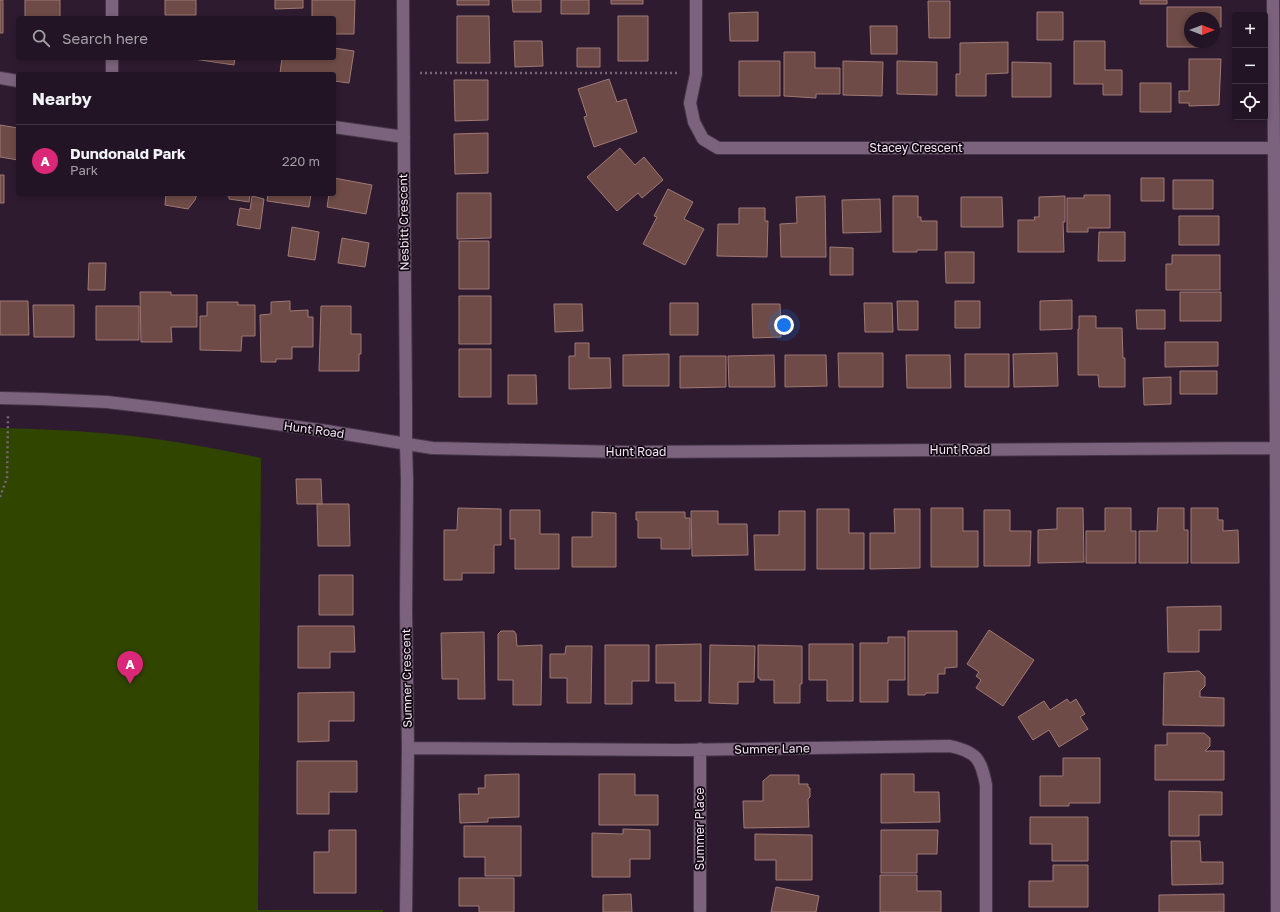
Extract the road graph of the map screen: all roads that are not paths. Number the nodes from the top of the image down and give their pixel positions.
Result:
1 (112, 0) edge
2 (403, 0) edge
3 (696, 0) edge
4 (1273, 0) edge
5 (112, 16) edge
6 (112, 60) edge
7 (112, 72) edge
8 (0, 78) edge
9 (16, 81) edge
10 (336, 127) edge
11 (404, 137) junction
12 (1274, 148) junction
13 (0, 398) edge
14 (406, 444) junction
15 (1278, 448) edge
16 (408, 748) junction
17 (700, 749) junction
18 (700, 910) dead end
19 (406, 912) edge
20 (986, 912) edge
21 (1277, 912) edge

1 - 5 street
2 - 11 street, Nesbitt Crescent
3 - 12 street, Stacey Crescent
4 - 12 street
6 - 7 street
8 - 9 street
10 - 11 street
11 - 14 street, Nesbitt Crescent
12 - 15 street
13 - 14 street, Hunt Road
14 - 15 street, Hunt Road
14 - 16 street, Sumner Crescent
15 - 21 street
16 - 17 street, Sumner Lane
16 - 19 street, Sumner Crescent
17 - 18 street, Summer Place
17 - 20 street, Sumner Lane

